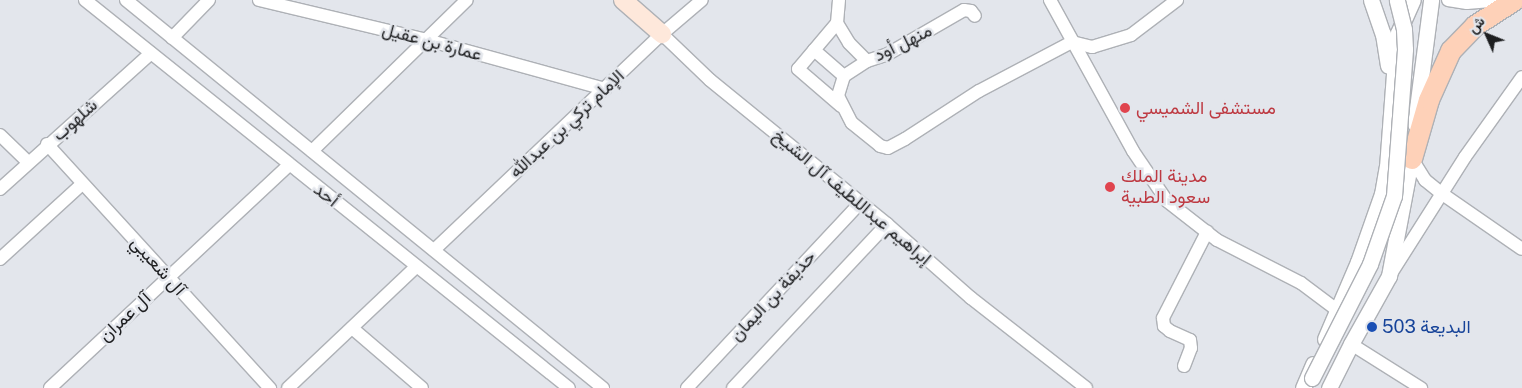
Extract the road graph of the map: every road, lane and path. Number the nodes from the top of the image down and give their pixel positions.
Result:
1 (85, 0) edge
2 (126, 0) edge
3 (209, 0) edge
4 (259, 0) edge
5 (468, 0) edge
6 (623, 0) edge
7 (702, 0) edge
8 (839, 0) edge
9 (1050, 0) edge
10 (1177, 0) edge
11 (1371, 0) edge
12 (1397, 0) edge
13 (1414, 0) edge
14 (1431, 0) edge
15 (1448, 0) edge
16 (1499, 0) edge
17 (1515, 0) edge
18 (975, 16) dead end
19 (837, 23) junction
20 (662, 34) junction
21 (172, 38) junction
22 (427, 40) junction
23 (1072, 42) junction
24 (814, 50) junction
25 (150, 53) junction
26 (867, 61) junction
27 (844, 76) junction
28 (1522, 76) edge
29 (605, 89) junction
30 (1392, 97) junction
31 (842, 107) junction
32 (0, 135) edge
33 (47, 144) junction
34 (312, 151) junction
35 (1412, 160) junction
36 (28, 162) junction
37 (289, 165) junction
38 (82, 184) junction
39 (0, 189) edge
40 (1441, 193) junction
41 (860, 203) junction
42 (887, 224) junction
43 (1207, 232) junction
44 (1522, 249) edge
45 (434, 250) junction
46 (0, 259) edge
47 (416, 267) junction
48 (168, 276) junction
49 (1389, 276) junction
50 (1337, 310) junction
51 (352, 328) junction
52 (1351, 344) junction
53 (1184, 366) dead end
54 (1307, 384) edge
55 (50, 388) edge
56 (270, 388) edge
57 (288, 388) edge
58 (422, 388) edge
59 (569, 388) edge
60 (603, 388) edge
61 (687, 388) edge
62 (733, 388) edge
63 (1086, 388) edge
64 (1330, 388) edge
65 (1421, 388) edge

1 - 25 street, أحد
2 - 21 street, أحد
3 - 21 street
4 - 22 street, عمارة بن عقيل
5 - 22 street
6 - 20 main road, إبراهيم عبداللطيف آل الشيخ
7 - 20 street, الإمام تركي بن عبدالله
8 - 19 street
9 - 23 street
10 - 23 street
11 - 30 street
12 - 54 street, bridge
13 - 30 street
14 - 35 street
15 - 16 street
17 - 35 main road
18 - 26 street, منهل أود
19 - 24 street
19 - 26 street, منهل أود
20 - 29 street, الإمام تركي بن عبدالله
20 - 41 street, إبراهيم عبداللطيف آل الشيخ
21 - 34 street, أحد
22 - 29 street, عمارة بن عقيل
22 - 34 street
23 - 31 street
23 - 43 street
24 - 27 street
24 - 31 street
25 - 33 street, شلهوب
25 - 37 street, أحد
26 - 27 street
27 - 31 street
28 - 40 street
29 - 45 street, الإمام تركي بن عبدالله
30 - 50 street
32 - 36 street
33 - 36 street, شلهوب
33 - 38 street, آل شعيبي
34 - 45 street, أحد
35 - 40 street
35 - 49 street
36 - 39 street, شلهوب
37 - 47 street, أحد
37 - 48 street, آل عمران
38 - 46 street
38 - 48 street, آل شعيبي
40 - 44 street
40 - 49 street
41 - 42 street, إبراهيم عبداللطيف آل الشيخ
41 - 61 street, حذيفة بن اليمان
42 - 62 street, حذيفة بن اليمان
42 - 63 street, إبراهيم عبداللطيف آل الشيخ
43 - 50 street
43 - 53 street
45 - 60 street, أحد
47 - 51 street
47 - 59 street, أحد
48 - 55 street, آل عمران
48 - 56 street, آل شعيبي
49 - 52 street
50 - 54 street
51 - 57 street
51 - 58 street
52 - 64 street
52 - 65 street

